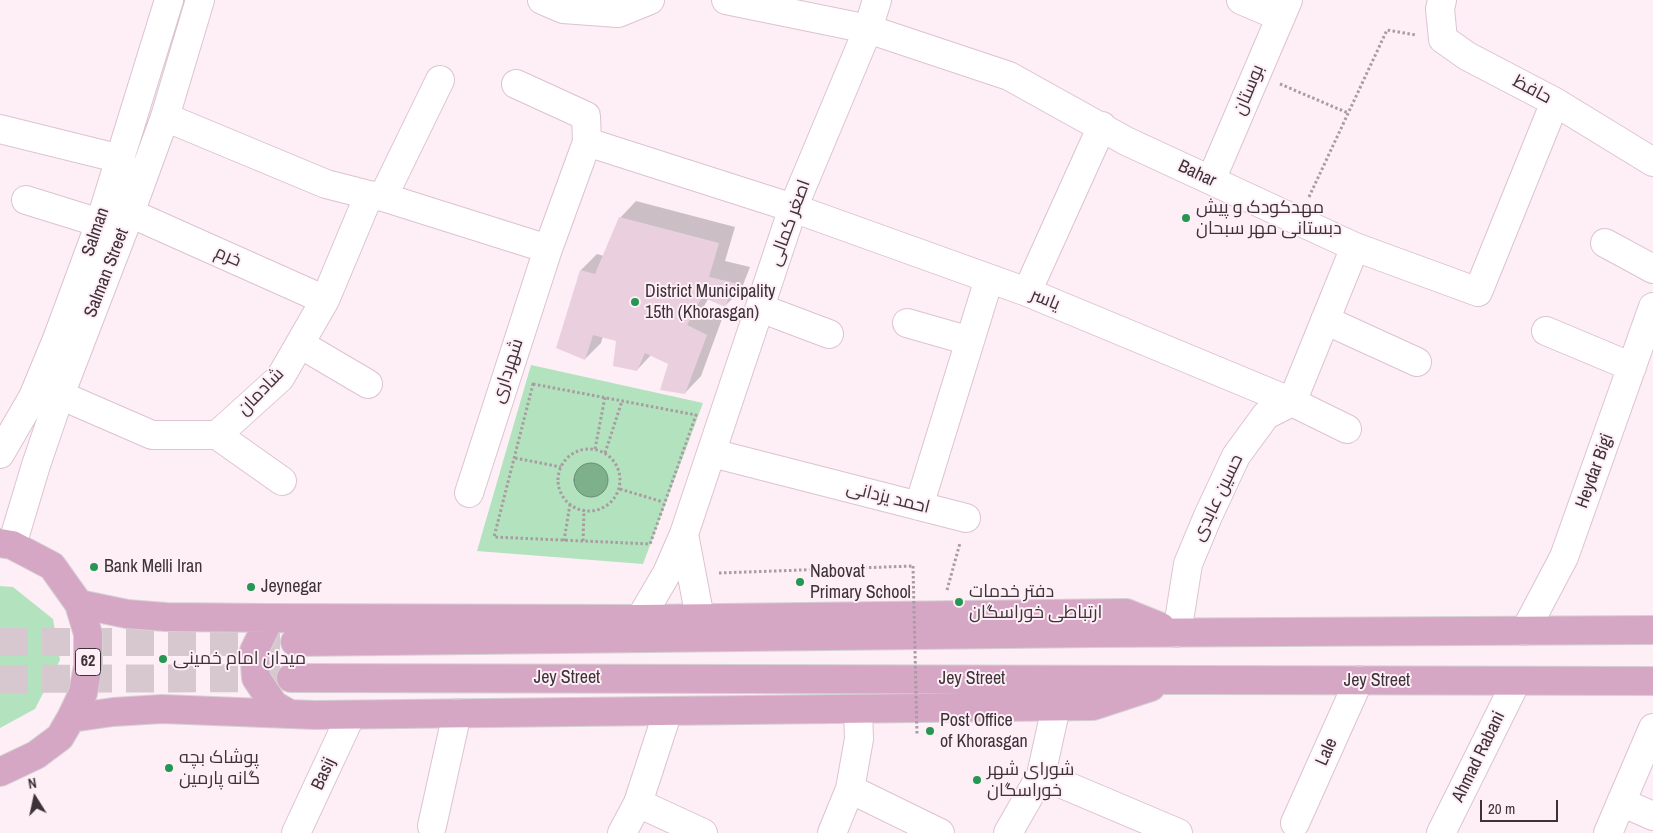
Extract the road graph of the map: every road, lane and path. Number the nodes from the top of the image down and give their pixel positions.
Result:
1 (170, 0) edge
2 (200, 0) edge
3 (542, 0) edge
4 (726, 0) edge
5 (877, 0) edge
6 (1242, 0) edge
7 (1442, 0) edge
8 (641, 2) edge
9 (1284, 8) edge
10 (868, 29) junction
11 (1443, 39) junction
12 (1256, 74) junction
13 (440, 80) dead end
14 (516, 84) dead end
15 (1555, 102) junction
16 (1348, 113) junction
17 (165, 117) junction
18 (1102, 126) junction
19 (0, 129) edge
20 (587, 142) junction
21 (121, 159) junction
22 (1653, 162) edge
23 (1211, 180) junction
24 (376, 196) junction
25 (26, 200) dead end
26 (794, 208) junction
27 (130, 213) junction
28 (1298, 220) junction
29 (100, 223) junction
30 (1605, 243) dead end
31 (1355, 247) junction
32 (548, 249) junction
33 (1653, 269) edge
34 (989, 279) junction
35 (1026, 292) junction
36 (325, 300) junction
37 (1653, 307) edge
38 (760, 308) junction
39 (1325, 320) junction
40 (907, 323) dead end
41 (1546, 331) dead end
42 (829, 334) dead end
43 (970, 341) junction
44 (300, 344) junction
45 (1417, 362) dead end
46 (1632, 367) junction
47 (368, 384) dead end
48 (60, 395) junction
49 (605, 397) junction
50 (622, 401) junction
51 (1292, 402) junction
52 (1347, 429) dead end
53 (217, 435) junction
54 (595, 449) junction
55 (605, 453) junction
56 (712, 453) junction
57 (0, 454) edge
58 (515, 458) junction
59 (561, 467) junction
60 (282, 481) dead end
61 (620, 489) junction
62 (469, 493) dead end
63 (664, 502) junction
64 (570, 504) junction
65 (919, 506) junction
66 (584, 510) junction
67 (966, 518) joint
68 (684, 534) junction
69 (564, 541) junction
70 (584, 541) junction
71 (6, 544) edge
72 (693, 574) junction
73 (79, 604) junction
74 (940, 615) junction
75 (270, 618) junction
76 (700, 618) junction
77 (640, 619) junction
78 (1653, 630) edge
79 (1525, 631) junction
80 (1177, 633) junction
81 (295, 642) tunnel mouth
82 (291, 678) tunnel mouth
83 (1173, 680) junction
84 (1359, 680) junction
85 (1653, 681) edge
86 (1516, 682) junction
87 (1056, 707) junction
88 (858, 709) junction
89 (668, 711) junction
90 (457, 713) junction
91 (290, 714) junction
92 (352, 715) junction
93 (71, 718) junction
94 (1653, 728) edge
95 (917, 735) dead end
96 (0, 772) edge
97 (1041, 775) junction
98 (850, 789) junction
99 (1622, 802) junction
100 (638, 803) junction
101 (1653, 816) edge
102 (1295, 823) dead end
103 (432, 826) dead end
104 (296, 833) edge
105 (622, 833) edge
106 (703, 833) edge
107 (832, 833) edge
108 (940, 833) edge
109 (1008, 833) edge
110 (1178, 833) edge
111 (1441, 833) edge
112 (1608, 833) edge

1 - 21 street, Salman
2 - 17 street, Salman Street
3 - 8 street
4 - 10 street, Bahar
5 - 10 street, اصغر کمالی
6 - 9 street
7 - 11 street
9 - 12 street, بوستان
10 - 18 street, Bahar
10 - 26 street, اصغر کمالی
11 - 15 street, حافظ
11 - 16 path
12 - 16 path
12 - 23 street, بوستان
13 - 24 street, شادمان
14 - 20 street
15 - 22 street, حافظ
15 - 31 street, Bahar
16 - 28 path
17 - 24 street
17 - 27 street, Salman Street
18 - 23 street, Bahar
18 - 35 street
19 - 21 street
20 - 26 street, یاسر
20 - 32 street, شهرداری
21 - 29 street, Salman
23 - 28 street, Bahar
24 - 32 street
24 - 36 street, شادمان
25 - 29 street
26 - 34 street, یاسر
26 - 38 street, اصغر کمالی
27 - 36 street, خرم
27 - 48 street, Salman Street
28 - 31 street, Bahar
29 - 57 street, Salman
30 - 33 street
31 - 39 street
32 - 62 street, شهرداری
34 - 35 street, یاسر
34 - 43 street
35 - 51 street, یاسر
36 - 44 street, شادمان
37 - 46 street, Heydar Bigi
38 - 42 street
38 - 56 street, اصغر کمالی
39 - 45 street
39 - 51 street
40 - 43 street
41 - 46 street
43 - 65 street
44 - 47 street
44 - 53 street, شادمان
46 - 79 street, Heydar Bigi
48 - 53 street
48 - 71 street, Salman Street
49 - 50 path
49 - 54 path
49 - 58 path
50 - 55 path
50 - 63 path
51 - 52 street, یاسر
51 - 80 street, حسین عابدی
53 - 60 street
54 - 55 path
54 - 59 path
55 - 61 path
56 - 65 street, احمد یزدانی
56 - 68 street, اصغر کمالی
58 - 59 path
58 - 69 path
59 - 64 path
61 - 63 path
61 - 66 path
63 - 70 path
64 - 66 path
64 - 69 path
65 - 67 street, احمد یزدانی
66 - 70 path
67 - 74 path
68 - 72 street
68 - 77 street, اصغر کمالی
69 - 70 path
71 - 73 main road, 62
72 - 76 street
72 - 95 path, bridge
73 - 75 main road
73 - 93 main road, 62
74 - 76 main road
74 - 80 main road
75 - 77 main road
75 - 91 main road
76 - 77 main road
78 - 79 main road
79 - 80 main road
80 - 81 main road
82 - 83 main road, Jey Street
83 - 84 main road, Jey Street
83 - 87 main road
84 - 86 main road, Jey Street
84 - 102 street, Lale
85 - 86 main road, Jey Street
86 - 111 street, Ahmad Rabani
87 - 88 main road
87 - 97 street
88 - 89 main road
88 - 98 street
89 - 90 main road
89 - 100 street
90 - 92 main road
90 - 103 street
91 - 92 main road
91 - 93 main road
92 - 104 street, Basij
93 - 96 main road, 62
94 - 99 street
97 - 109 street
97 - 110 street
98 - 107 street
98 - 108 street
99 - 101 street
99 - 112 street
100 - 105 street
100 - 106 street

